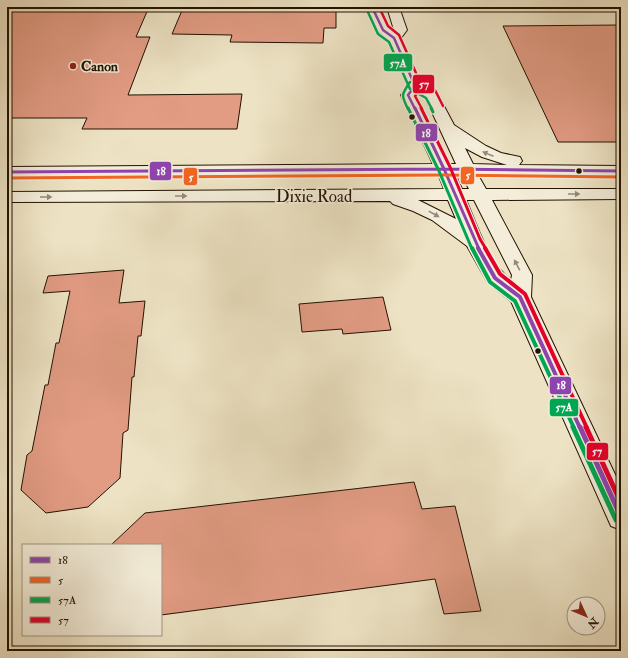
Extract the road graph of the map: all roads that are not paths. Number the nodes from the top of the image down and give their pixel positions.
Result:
1 (372, 7) edge
2 (393, 7) edge
3 (394, 38) junction
4 (415, 86) junction
5 (447, 127) junction
6 (431, 140) junction
7 (444, 169) junction
8 (467, 169) junction
9 (384, 170) junction
10 (567, 171) junction
11 (621, 171) edge
12 (7, 172) edge
13 (454, 194) junction
14 (482, 194) junction
15 (535, 194) junction
16 (621, 194) edge
17 (384, 195) junction
18 (7, 197) edge
19 (502, 235) junction
20 (475, 242) junction
21 (520, 297) junction
22 (621, 518) edge

1 - 3 main road
2 - 3 main road
3 - 4 main road
4 - 5 main road
4 - 6 main road
5 - 8 main road
10 -> 5 main road
6 - 7 main road
6 - 9 main road
7 - 8 main road, Dixie Road
7 - 9 main road, Dixie Road
7 - 13 main road
8 - 10 main road, Dixie Road
8 - 14 main road
9 - 12 main road, Dixie Road
10 - 11 main road, Dixie Road
13 - 14 main road, Dixie Road
13 - 17 main road, Dixie Road
13 - 20 main road
14 - 15 main road, Dixie Road
14 - 19 main road
15 -> 16 main road, Dixie Road
15 - 19 main road
18 -> 17 main road, Dixie Road
17 -> 20 main road
21 -> 19 main road
20 - 21 main road
21 - 22 main road

